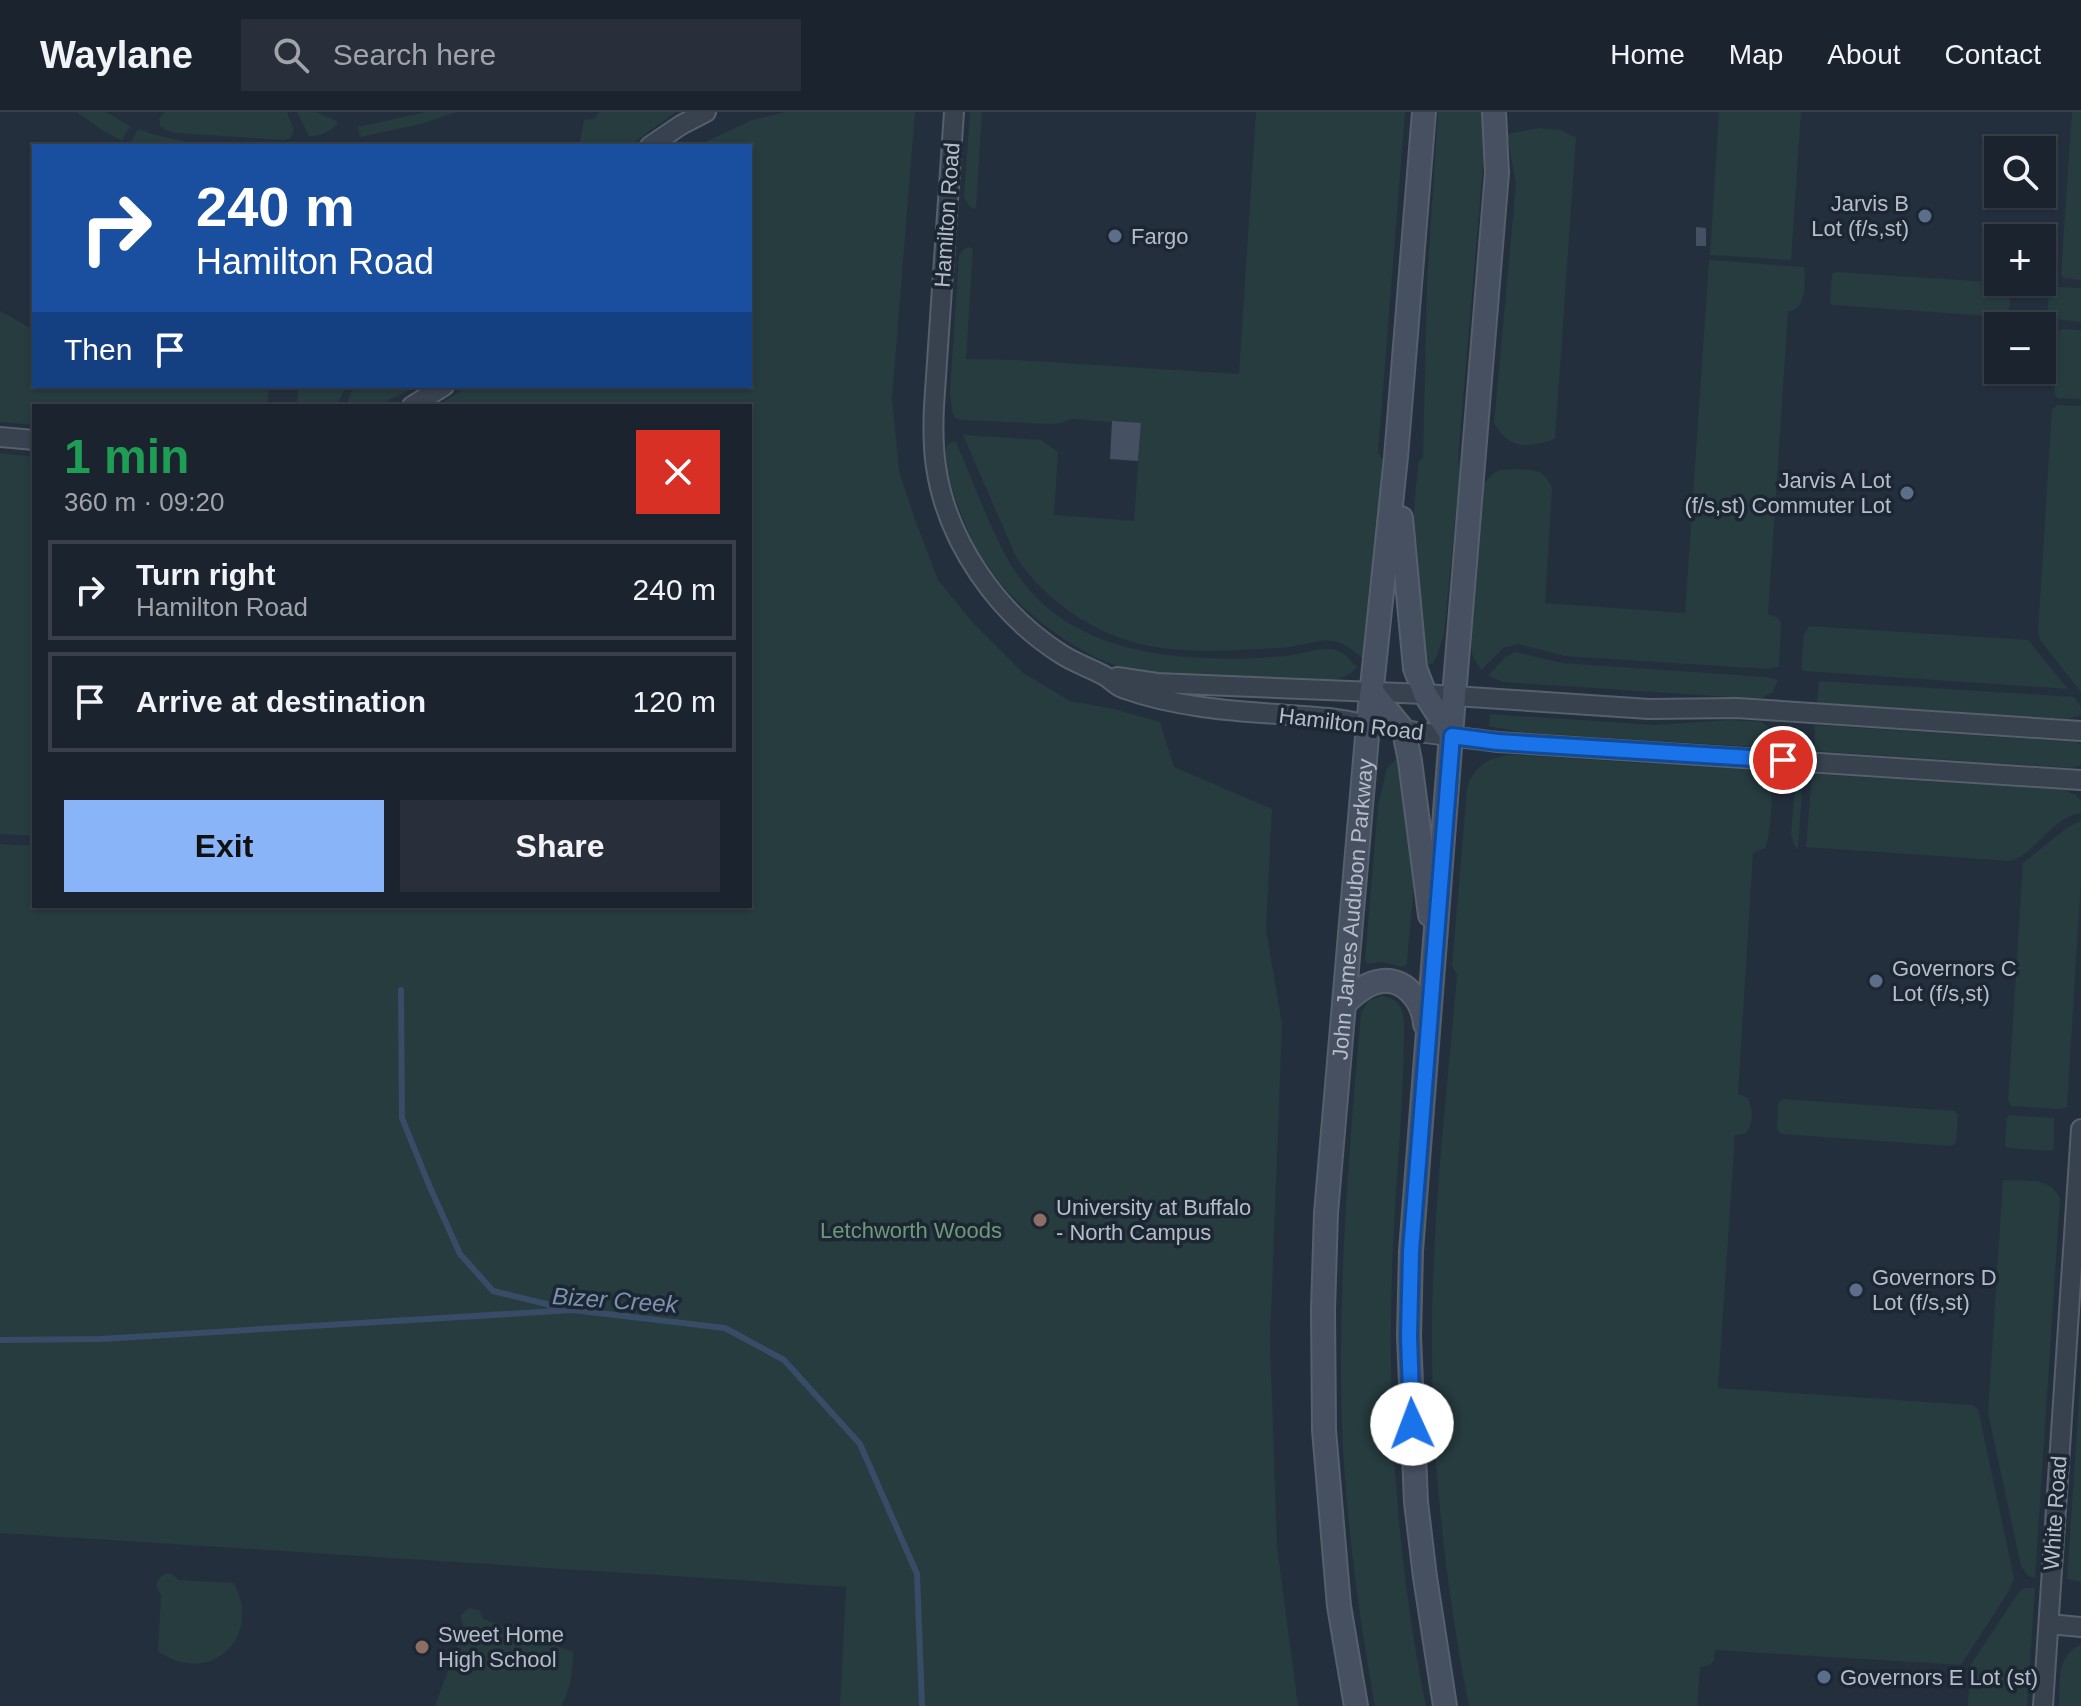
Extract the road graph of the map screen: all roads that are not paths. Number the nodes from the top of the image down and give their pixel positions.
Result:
1 (706, 112) edge
2 (954, 112) edge
3 (1424, 112) edge
4 (1494, 112) edge
5 (653, 144) edge
6 (441, 388) edge
7 (415, 404) edge
8 (0, 437) edge
9 (32, 440) edge
10 (1396, 457) junction
11 (1106, 677) junction
12 (1372, 692) junction
13 (1425, 694) junction
14 (1454, 696) junction
15 (1368, 725) junction
16 (1404, 731) junction
17 (2081, 731) edge
18 (1452, 736) junction
19 (2081, 780) edge
20 (1435, 956) junction
21 (1344, 1004) junction
22 (1427, 1053) junction
23 (2081, 1129) edge
24 (2049, 1624) junction
25 (2081, 1627) edge
26 (1356, 1706) edge
27 (1445, 1706) edge
28 (2043, 1706) edge

1 - 5 street
2 - 11 street, Hamilton Road
3 - 10 main road, John James Audubon Parkway
4 - 14 main road
6 - 7 street
8 - 9 street
10 - 12 main road, John James Audubon Parkway
10 - 13 main road
11 - 12 street, Hamilton Road
11 - 15 street, Hamilton Road
12 - 13 street, Hamilton Road
12 - 15 main road, John James Audubon Parkway
12 - 16 main road
13 - 14 street, Hamilton Road
13 - 18 main road
14 - 17 street, Hamilton Road
14 - 18 main road
15 - 16 street, Hamilton Road
15 - 21 main road, John James Audubon Parkway
16 - 18 street, Hamilton Road
16 - 20 main road
18 - 19 street, Hamilton Road
18 - 20 main road
20 - 22 main road
21 - 22 main road
21 - 26 main road, John James Audubon Parkway
22 - 27 main road
23 - 24 street, White Road
24 - 25 street
24 - 28 street, White Road

